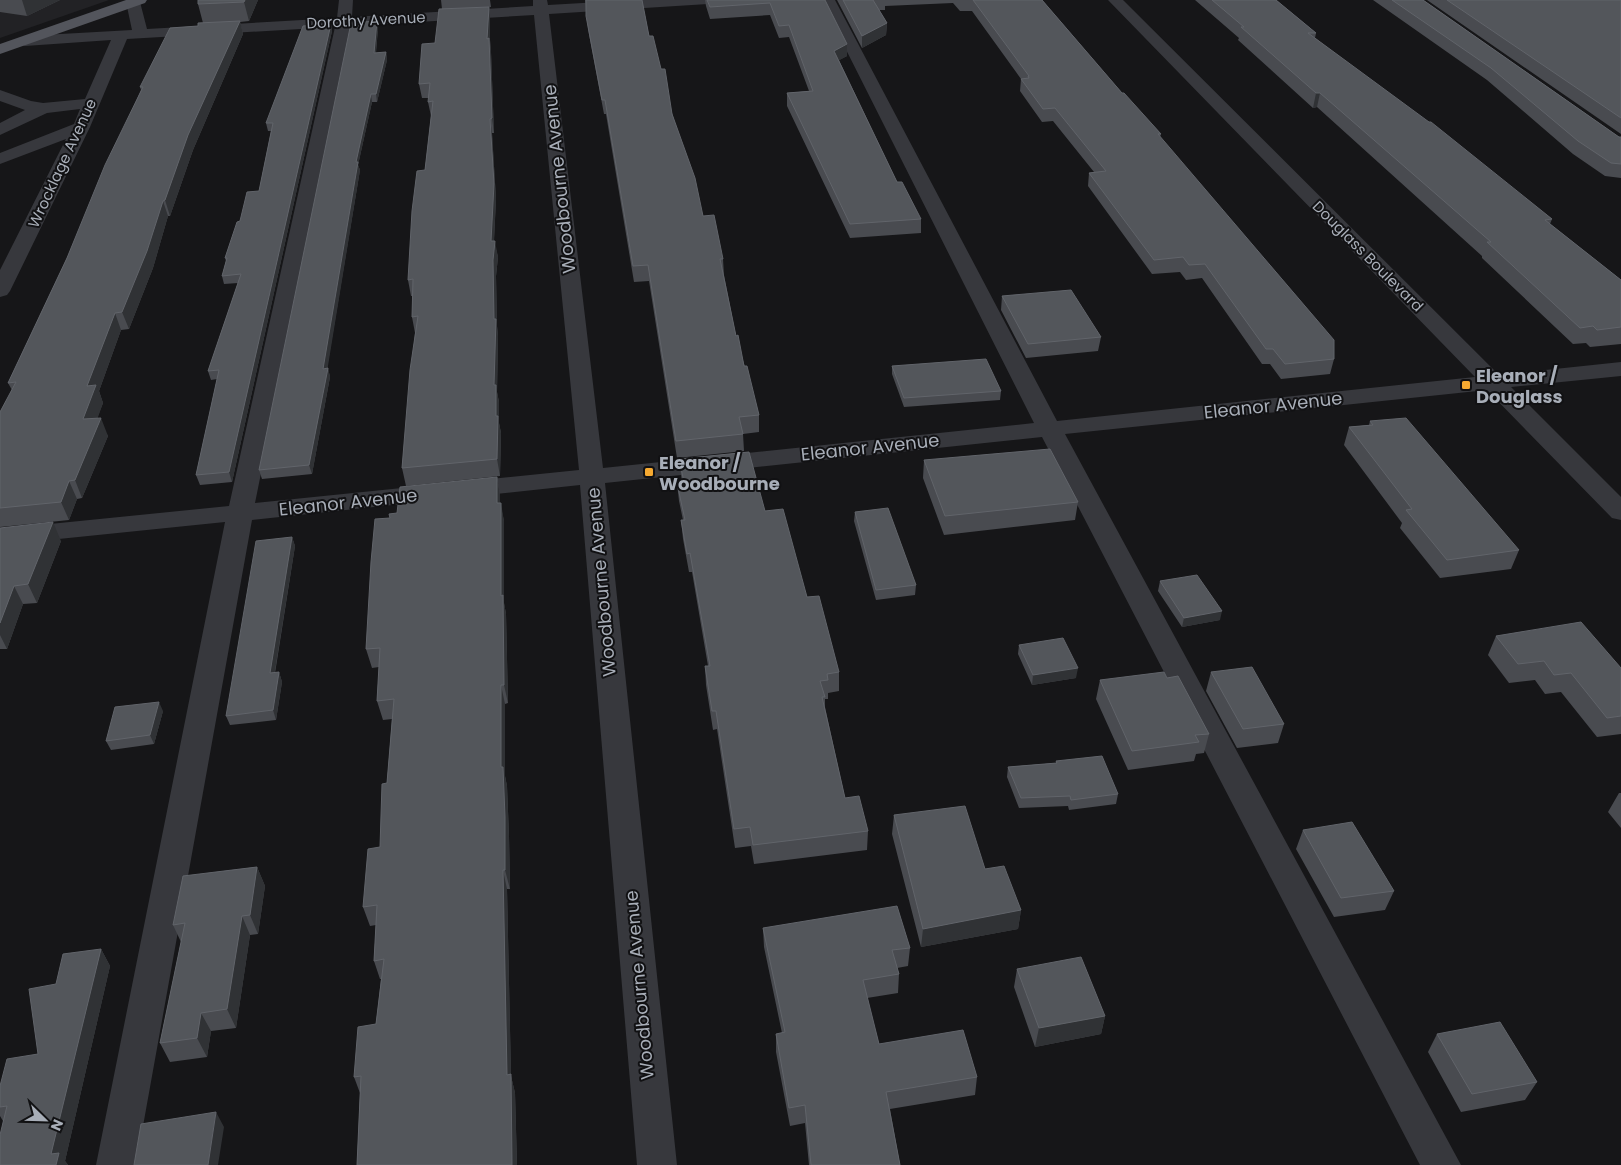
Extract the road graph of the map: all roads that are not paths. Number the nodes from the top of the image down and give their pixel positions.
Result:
1 (708, 0) edge
2 (828, 0) edge
3 (1115, 0) edge
4 (137, 1) edge
5 (540, 5) edge
6 (345, 11) edge
7 (140, 34) junction
8 (121, 35) junction
9 (25, 41) junction
10 (0, 49) edge
11 (0, 95) edge
12 (91, 103) junction
13 (43, 108) junction
14 (81, 127) junction
15 (0, 130) edge
16 (0, 159) edge
17 (0, 291) edge
18 (1621, 369) edge
19 (1491, 382) junction
20 (1049, 428) junction
21 (592, 478) junction
22 (1621, 512) edge
23 (240, 513) junction
24 (0, 537) edge
25 (116, 1165) edge
26 (657, 1165) edge
27 (1441, 1165) edge

1 - 5 street, Dorothy Avenue
2 - 20 street
3 - 19 street, Douglass Boulevard
4 - 7 street
4 - 9 main road
5 - 6 street, Dorothy Avenue
5 - 21 street, Woodbourne Avenue
6 - 7 street, Dorothy Avenue
6 - 23 street
7 - 8 street, Dorothy Avenue
8 - 9 street, Dorothy Avenue
8 - 12 street, Wrocklage Avenue
9 - 10 main road
11 - 13 street
12 - 13 street
12 - 14 street, Wrocklage Avenue
13 - 15 street
14 - 16 street
14 - 17 street, Wrocklage Avenue
18 - 19 street, Eleanor Avenue
19 - 20 street, Eleanor Avenue
19 - 22 street, Douglass Boulevard
20 - 21 street, Eleanor Avenue
20 - 27 street
21 - 23 street, Eleanor Avenue
21 - 26 street, Woodbourne Avenue
23 - 24 street, Eleanor Avenue
23 - 25 street

